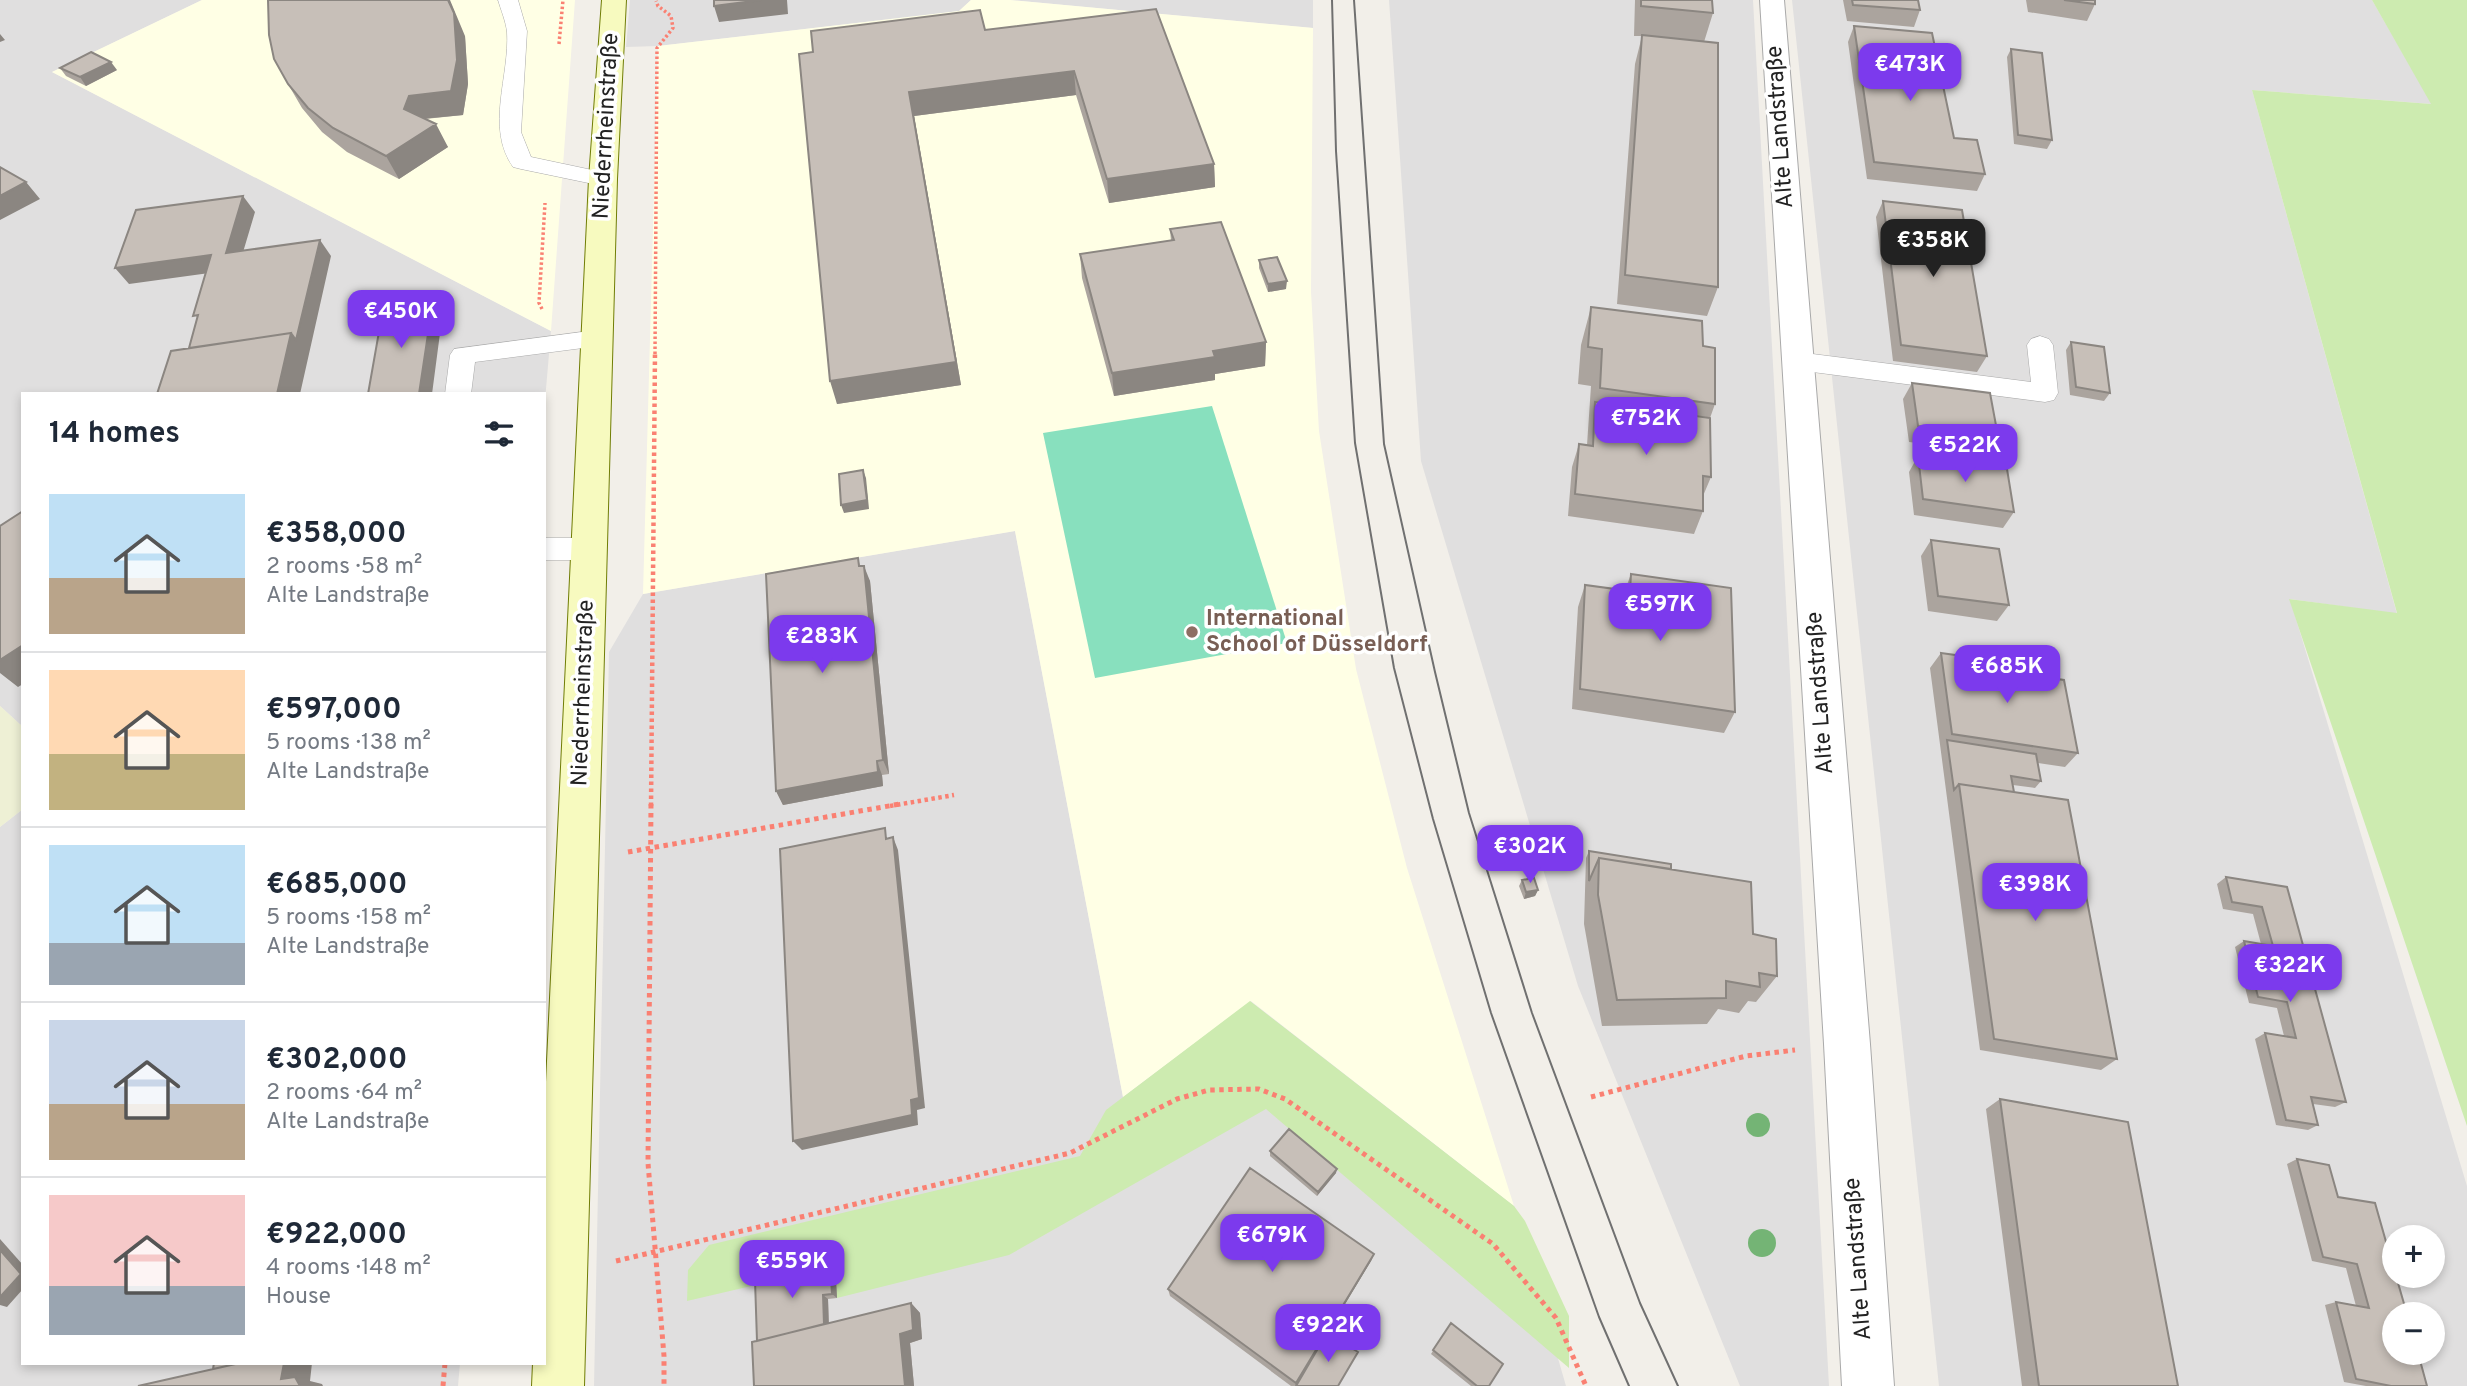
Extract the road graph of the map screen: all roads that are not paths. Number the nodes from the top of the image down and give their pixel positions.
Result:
1 (509, 0) edge
2 (614, 0) edge
3 (1772, 0) edge
4 (603, 179) junction
5 (597, 339) junction
6 (2040, 345) dead end
7 (1797, 361) junction
8 (458, 392) edge
9 (546, 549) edge
10 (590, 549) junction
11 (558, 1386) edge
12 (1868, 1386) edge

1 - 4 lane
2 - 4 main road, Niederrheinstraße
3 - 7 street, Alte Landstraße
4 - 5 main road, Niederrheinstraße
5 - 8 lane
5 - 10 main road, Niederrheinstraße
6 - 7 lane
7 - 12 street, Alte Landstraße
9 - 10 lane
10 - 11 main road, Niederrheinstraße

